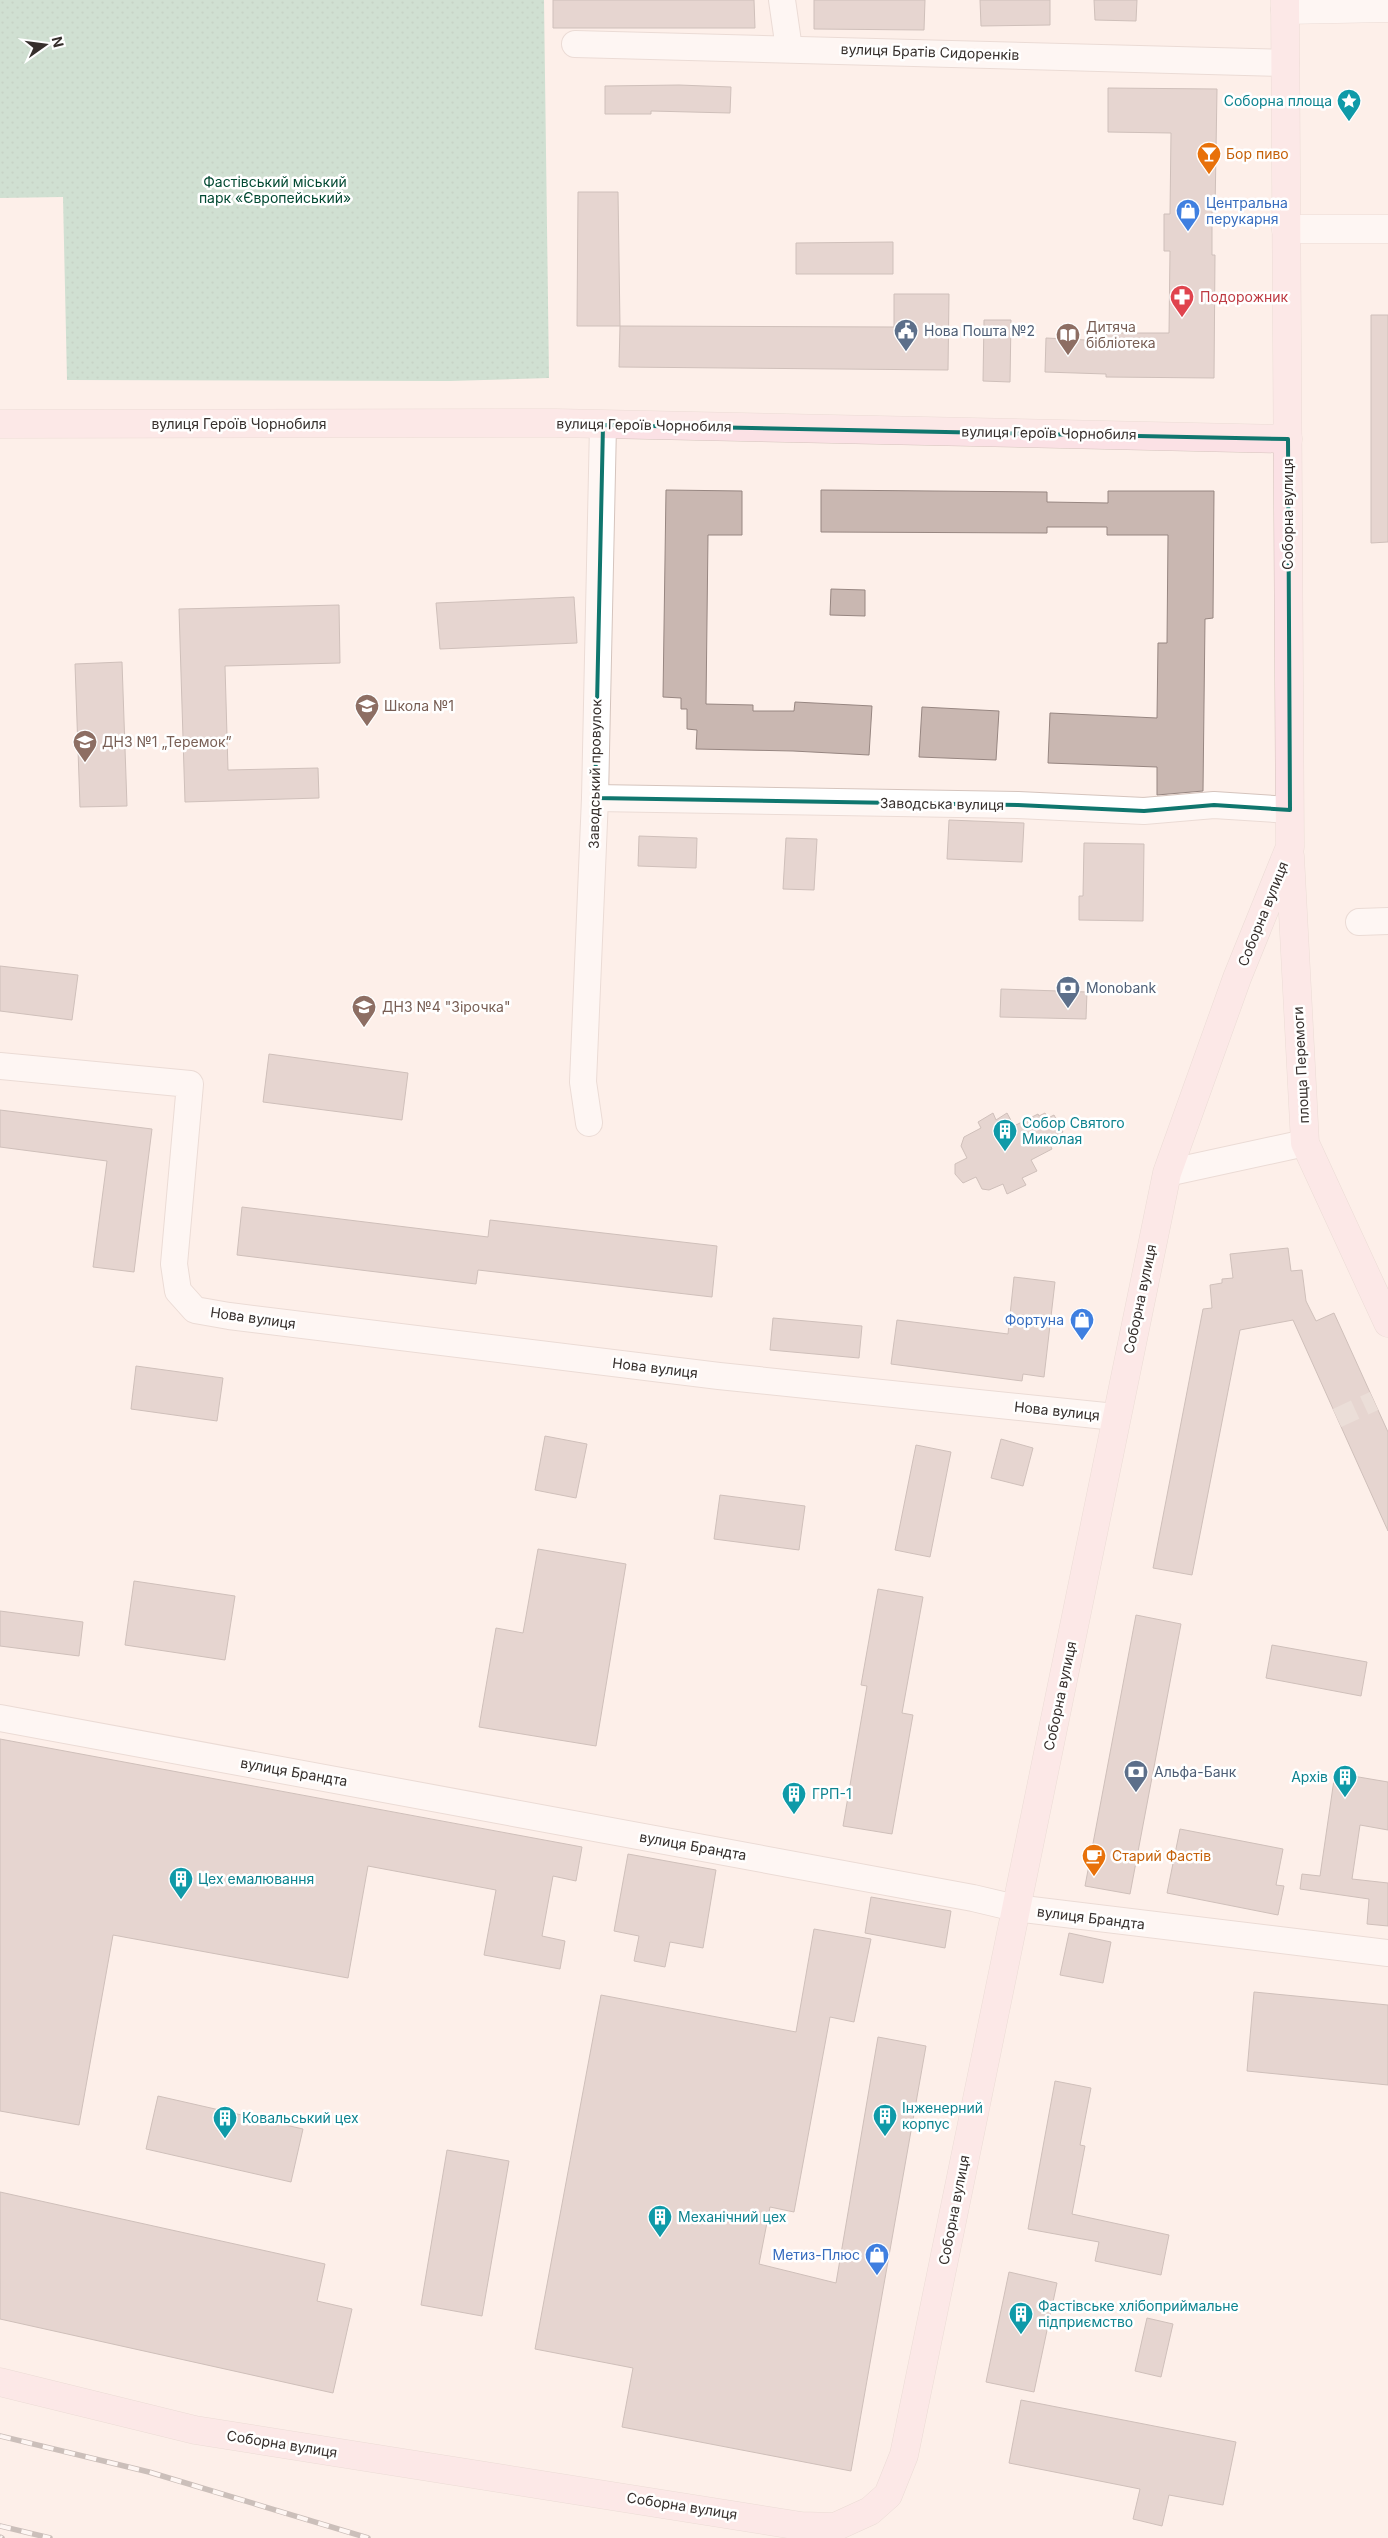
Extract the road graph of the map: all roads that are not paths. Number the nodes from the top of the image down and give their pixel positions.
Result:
1 (782, 0) edge
2 (1285, 5) edge
3 (1388, 8) edge
4 (575, 44) dead end
5 (789, 49) junction
6 (1286, 63) junction
7 (1286, 229) junction
8 (1388, 229) edge
9 (0, 424) edge
10 (603, 425) junction
11 (1288, 439) junction
12 (595, 798) junction
13 (1290, 810) junction
14 (1290, 847) junction
15 (1359, 922) dead end
16 (1388, 922) edge
17 (0, 1066) edge
18 (589, 1123) dead end
19 (1304, 1143) junction
20 (1166, 1173) junction
21 (1388, 1323) edge
22 (1115, 1417) junction
23 (0, 1718) edge
24 (1016, 1908) junction
25 (1388, 1953) edge
26 (0, 2382) edge

1 - 5 street
2 - 3 street
2 - 6 main road, Соборна вулиця
4 - 5 street, вулиця Братів Сидоренків
5 - 6 street, вулиця Братів Сидоренків
6 - 7 main road, Соборна вулиця
7 - 8 street
7 - 11 main road, Соборна вулиця
9 - 10 main road, вулиця Героїв Чорнобиля
10 - 11 main road, вулиця Героїв Чорнобиля
10 - 12 street, Заводський провулок
11 - 13 main road, Соборна вулиця
12 - 13 street, Заводська вулиця
12 - 18 street, Заводський провулок
13 - 14 main road, Соборна вулиця
14 - 19 main road, площа Перемоги
14 - 20 main road, Соборна вулиця
15 - 16 street
17 - 22 street, Нова вулиця
19 - 20 street, площа Перемоги
19 - 21 main road
20 - 22 main road, Соборна вулиця
22 - 24 main road, Соборна вулиця
23 - 24 street, вулиця Брандта
24 - 25 street, вулиця Брандта
24 - 26 main road, Соборна вулиця

